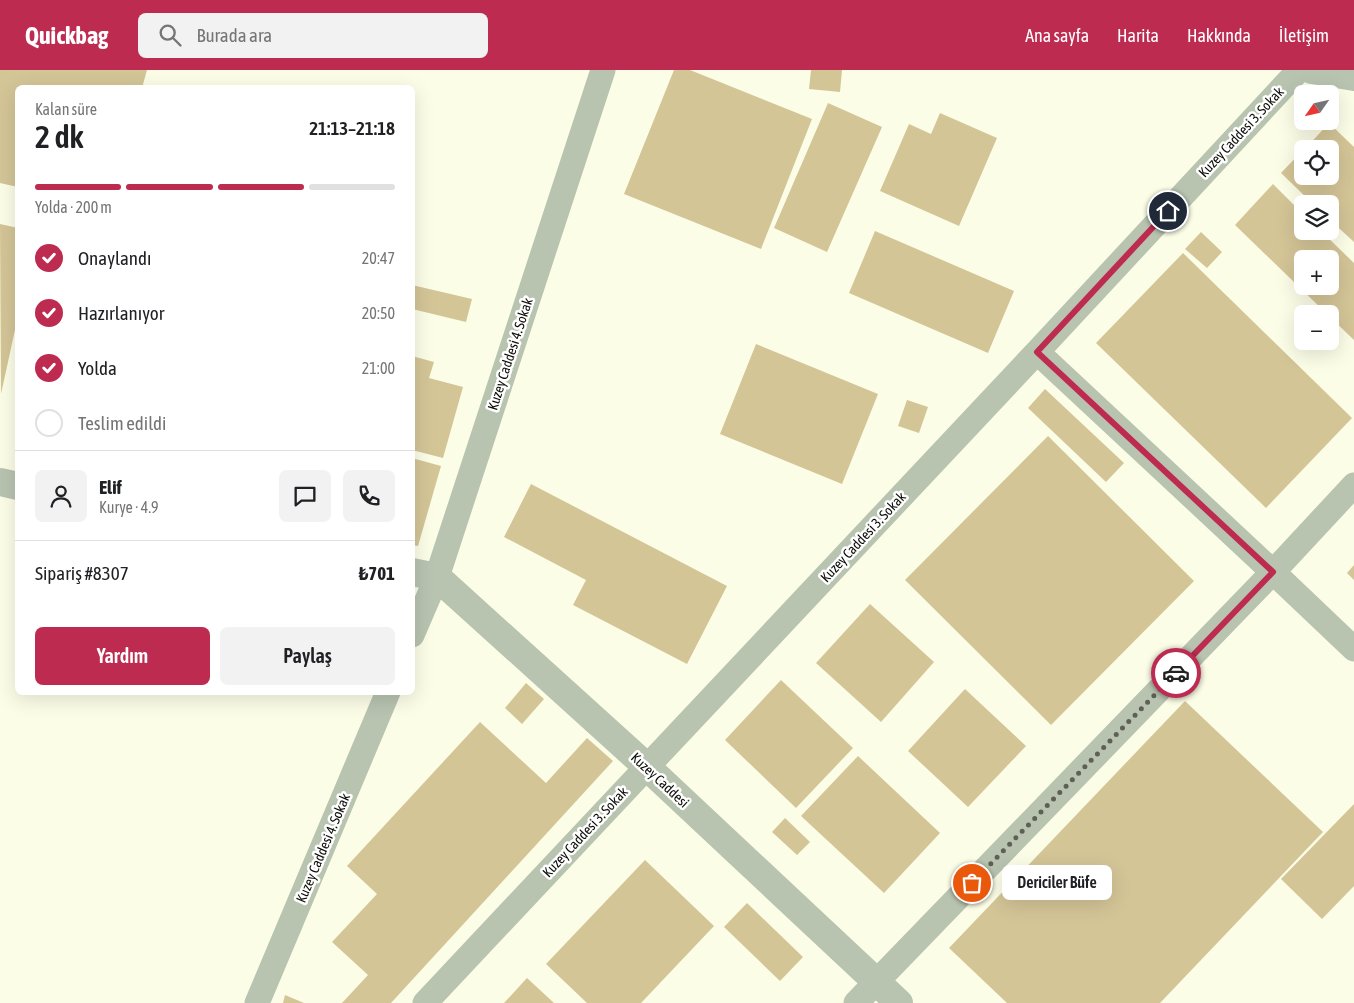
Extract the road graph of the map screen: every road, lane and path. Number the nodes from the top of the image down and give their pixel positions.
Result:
1 (603, 70) edge
2 (1299, 70) edge
3 (1312, 70) edge
4 (1354, 77) edge
5 (1037, 352) junction
6 (0, 482) edge
7 (15, 485) edge
8 (1354, 485) edge
9 (1273, 572) junction
10 (425, 575) edge
11 (415, 621) edge
12 (1354, 650) edge
13 (387, 695) edge
14 (647, 767) junction
15 (877, 982) junction
16 (257, 1003) edge
17 (425, 1003) edge
18 (856, 1003) edge
19 (898, 1003) edge

1 - 10 street, Kuzey Caddesi 4. Sokak
2 - 5 street, Kuzey Caddesi 3. Sokak
3 - 4 street
5 - 9 street
5 - 14 street, Kuzey Caddesi 3. Sokak
6 - 7 street
8 - 9 street
9 - 12 street
9 - 15 street
10 - 11 street, Kuzey Caddesi 4. Sokak
10 - 14 street, Kuzey Caddesi
13 - 16 street, Kuzey Caddesi 4. Sokak
14 - 15 street, Kuzey Caddesi
14 - 17 street, Kuzey Caddesi 3. Sokak
15 - 18 street
15 - 19 street, Kuzey Caddesi

